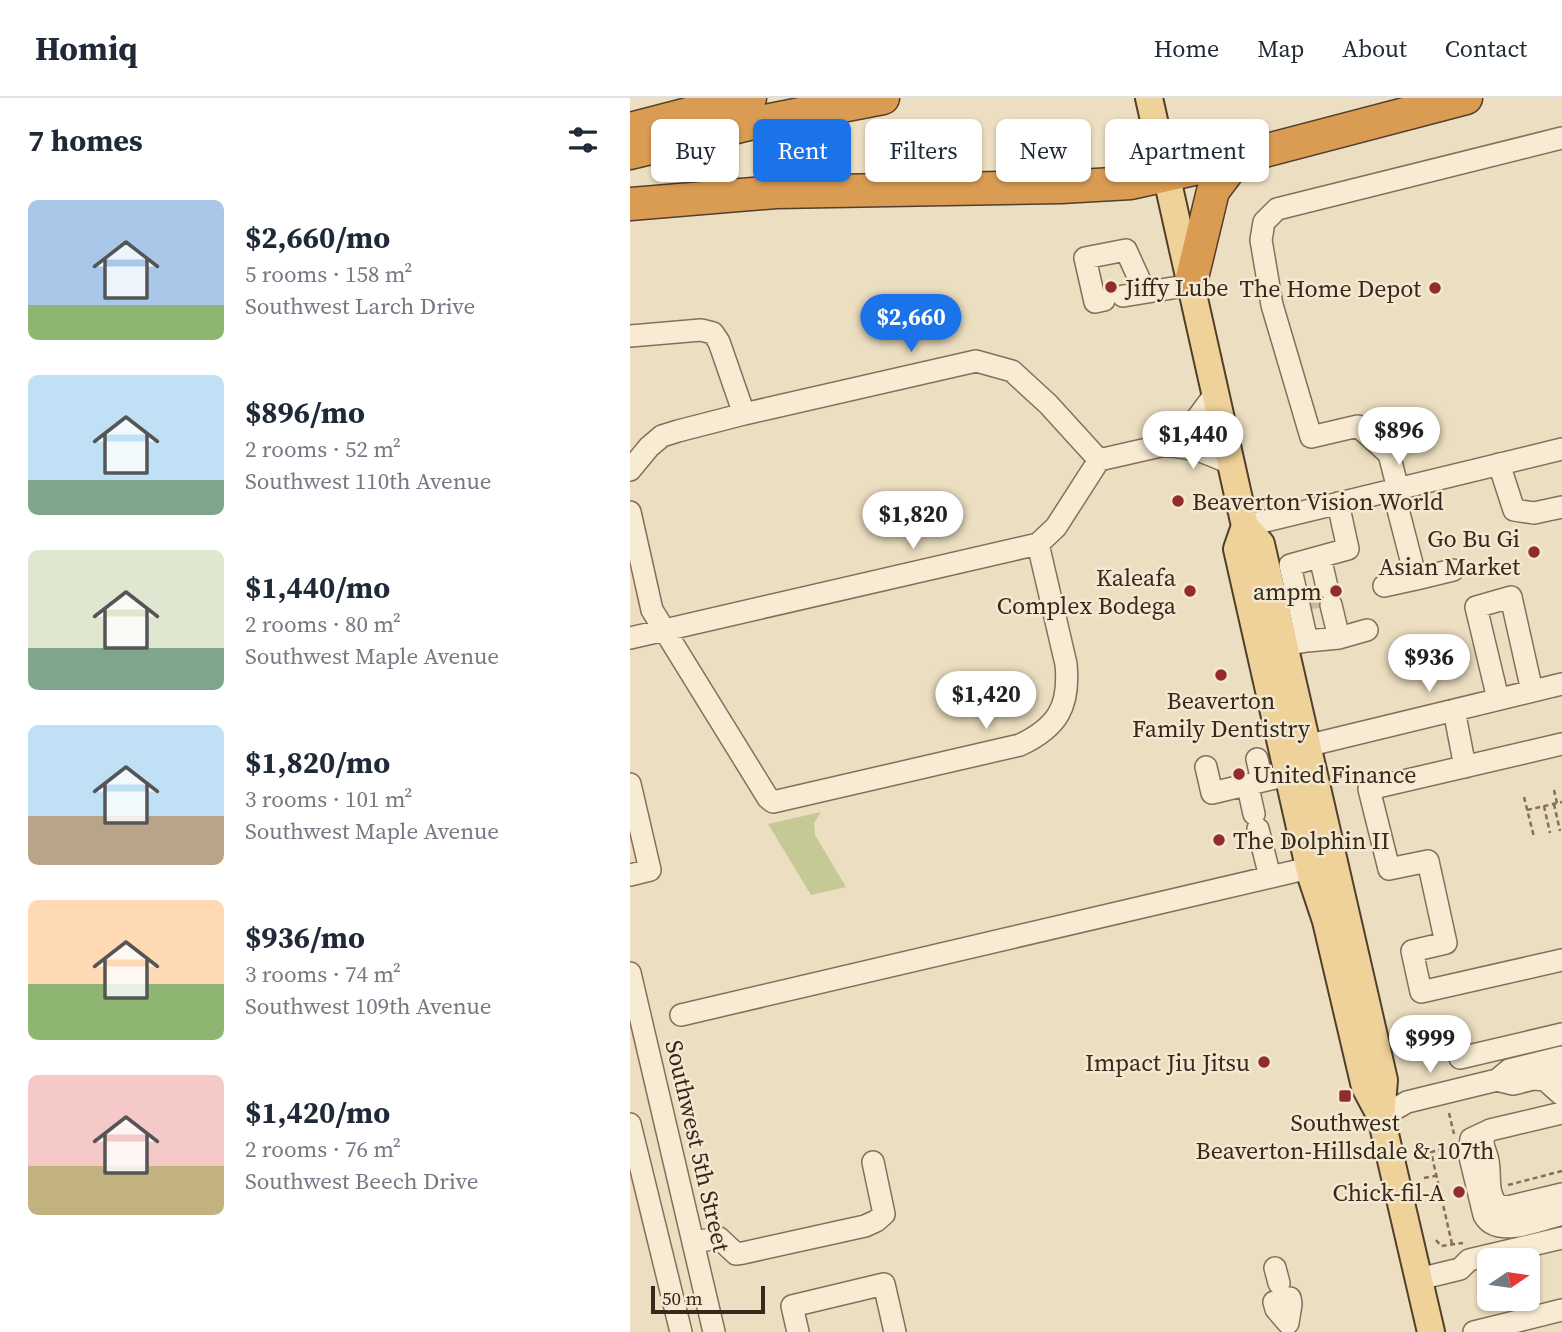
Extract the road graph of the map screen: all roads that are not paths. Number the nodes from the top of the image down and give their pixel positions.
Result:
1 (750, 98) edge
2 (883, 98) edge
3 (1149, 98) edge
4 (1466, 98) edge
5 (1154, 119) edge
6 (630, 129) edge
7 (1562, 138) edge
8 (1269, 149) edge
9 (630, 153) edge
10 (1136, 182) edge
11 (1168, 182) edge
12 (1220, 182) edge
13 (630, 204) edge
14 (1191, 284) junction
15 (1145, 292) junction
16 (630, 335) edge
17 (1215, 394) junction
18 (744, 414) junction
19 (1166, 445) junction
20 (1562, 449) edge
21 (633, 459) edge
22 (1099, 460) junction
23 (1230, 463) junction
24 (1499, 464) junction
25 (1395, 489) junction
26 (1338, 503) junction
27 (1562, 507) edge
28 (630, 512) edge
29 (1245, 526) junction
30 (1038, 544) junction
31 (1296, 564) junction
32 (1452, 570) dead end
33 (1416, 579) junction
34 (1384, 586) dead end
35 (665, 630) junction
36 (1367, 630) dead end
37 (630, 638) edge
38 (1314, 641) junction
39 (1562, 684) edge
40 (1532, 691) junction
41 (1498, 699) junction
42 (1454, 710) junction
43 (1277, 726) junction
44 (1562, 744) edge
45 (1306, 746) junction
46 (1257, 759) dead end
47 (1206, 767) dead end
48 (1465, 767) junction
49 (1288, 775) junction
50 (630, 784) edge
51 (1256, 805) junction
52 (1309, 868) junction
53 (630, 875) edge
54 (1270, 877) junction
55 (1562, 960) edge
56 (630, 973) edge
57 (681, 1015) dead end
58 (1562, 1034) edge
59 (1490, 1051) junction
60 (1562, 1057) edge
61 (1460, 1058) dead end
62 (1562, 1072) edge
63 (1535, 1079) junction
64 (1497, 1080) junction
65 (1562, 1095) edge
66 (1562, 1112) edge
67 (663, 1115) junction
68 (1381, 1117) junction
69 (630, 1123) edge
70 (1490, 1130) junction
71 (873, 1162) dead end
72 (1562, 1194) edge
73 (1562, 1205) edge
74 (1562, 1214) edge
75 (1520, 1225) junction
76 (1562, 1238) edge
77 (693, 1242) junction
78 (1562, 1251) edge
79 (1540, 1256) edge
80 (1460, 1269) junction
81 (1477, 1271) edge
82 (1419, 1279) junction
83 (1278, 1284) dead end
84 (1562, 1310) edge
85 (1288, 1323) dead end
86 (681, 1332) edge
87 (712, 1332) edge
88 (798, 1332) edge
89 (895, 1332) edge
90 (1432, 1332) edge
91 (1475, 1332) edge

1 - 6 highway
2 - 9 highway
3 - 5 main road
4 - 8 highway
7 - 25 street
10 - 13 highway
11 - 14 main road
12 - 14 highway
14 - 15 street
14 - 17 main road
15 - 15 street
16 - 18 street
17 - 19 street
17 - 23 main road
18 - 21 street
18 - 22 street
19 - 22 street
19 - 23 street
20 - 24 street
22 - 30 street
23 - 29 main road
24 - 25 street
24 - 27 street
25 - 26 street
25 - 33 street
26 - 29 street
26 - 31 street
28 - 35 street
29 - 31 main road
29 - 43 main road
30 - 35 street
30 - 35 street
31 - 38 main road
31 - 38 street
32 - 33 street
33 - 34 street
35 - 37 street
36 - 38 street
38 - 45 main road
39 - 40 street
40 - 41 street
40 - 41 street
41 - 42 street
42 - 45 street
42 - 48 street
43 - 45 main road
43 - 49 main road
44 - 48 street
45 - 68 main road
46 - 51 street
47 - 51 street
48 - 55 street
49 - 51 street
49 - 52 main road
50 - 53 street
51 - 54 street
52 - 54 street
52 - 68 main road
54 - 57 street
56 - 67 street, Southwest 5th Street
58 - 59 street
59 - 61 street
59 - 64 street
60 - 64 street
62 - 63 street
63 - 64 street
63 - 65 street
64 - 68 street
66 - 70 street
67 - 69 street
67 - 77 street, Southwest 5th Street
68 - 82 main road
69 - 86 street
70 - 72 street
70 - 75 street
71 - 77 street
73 - 75 street
74 - 75 street
76 - 80 street
77 - 87 street, Southwest 5th Street
78 - 79 street
80 - 81 street
80 - 82 street
82 - 90 main road
83 - 85 street
84 - 91 street
88 - 89 street

